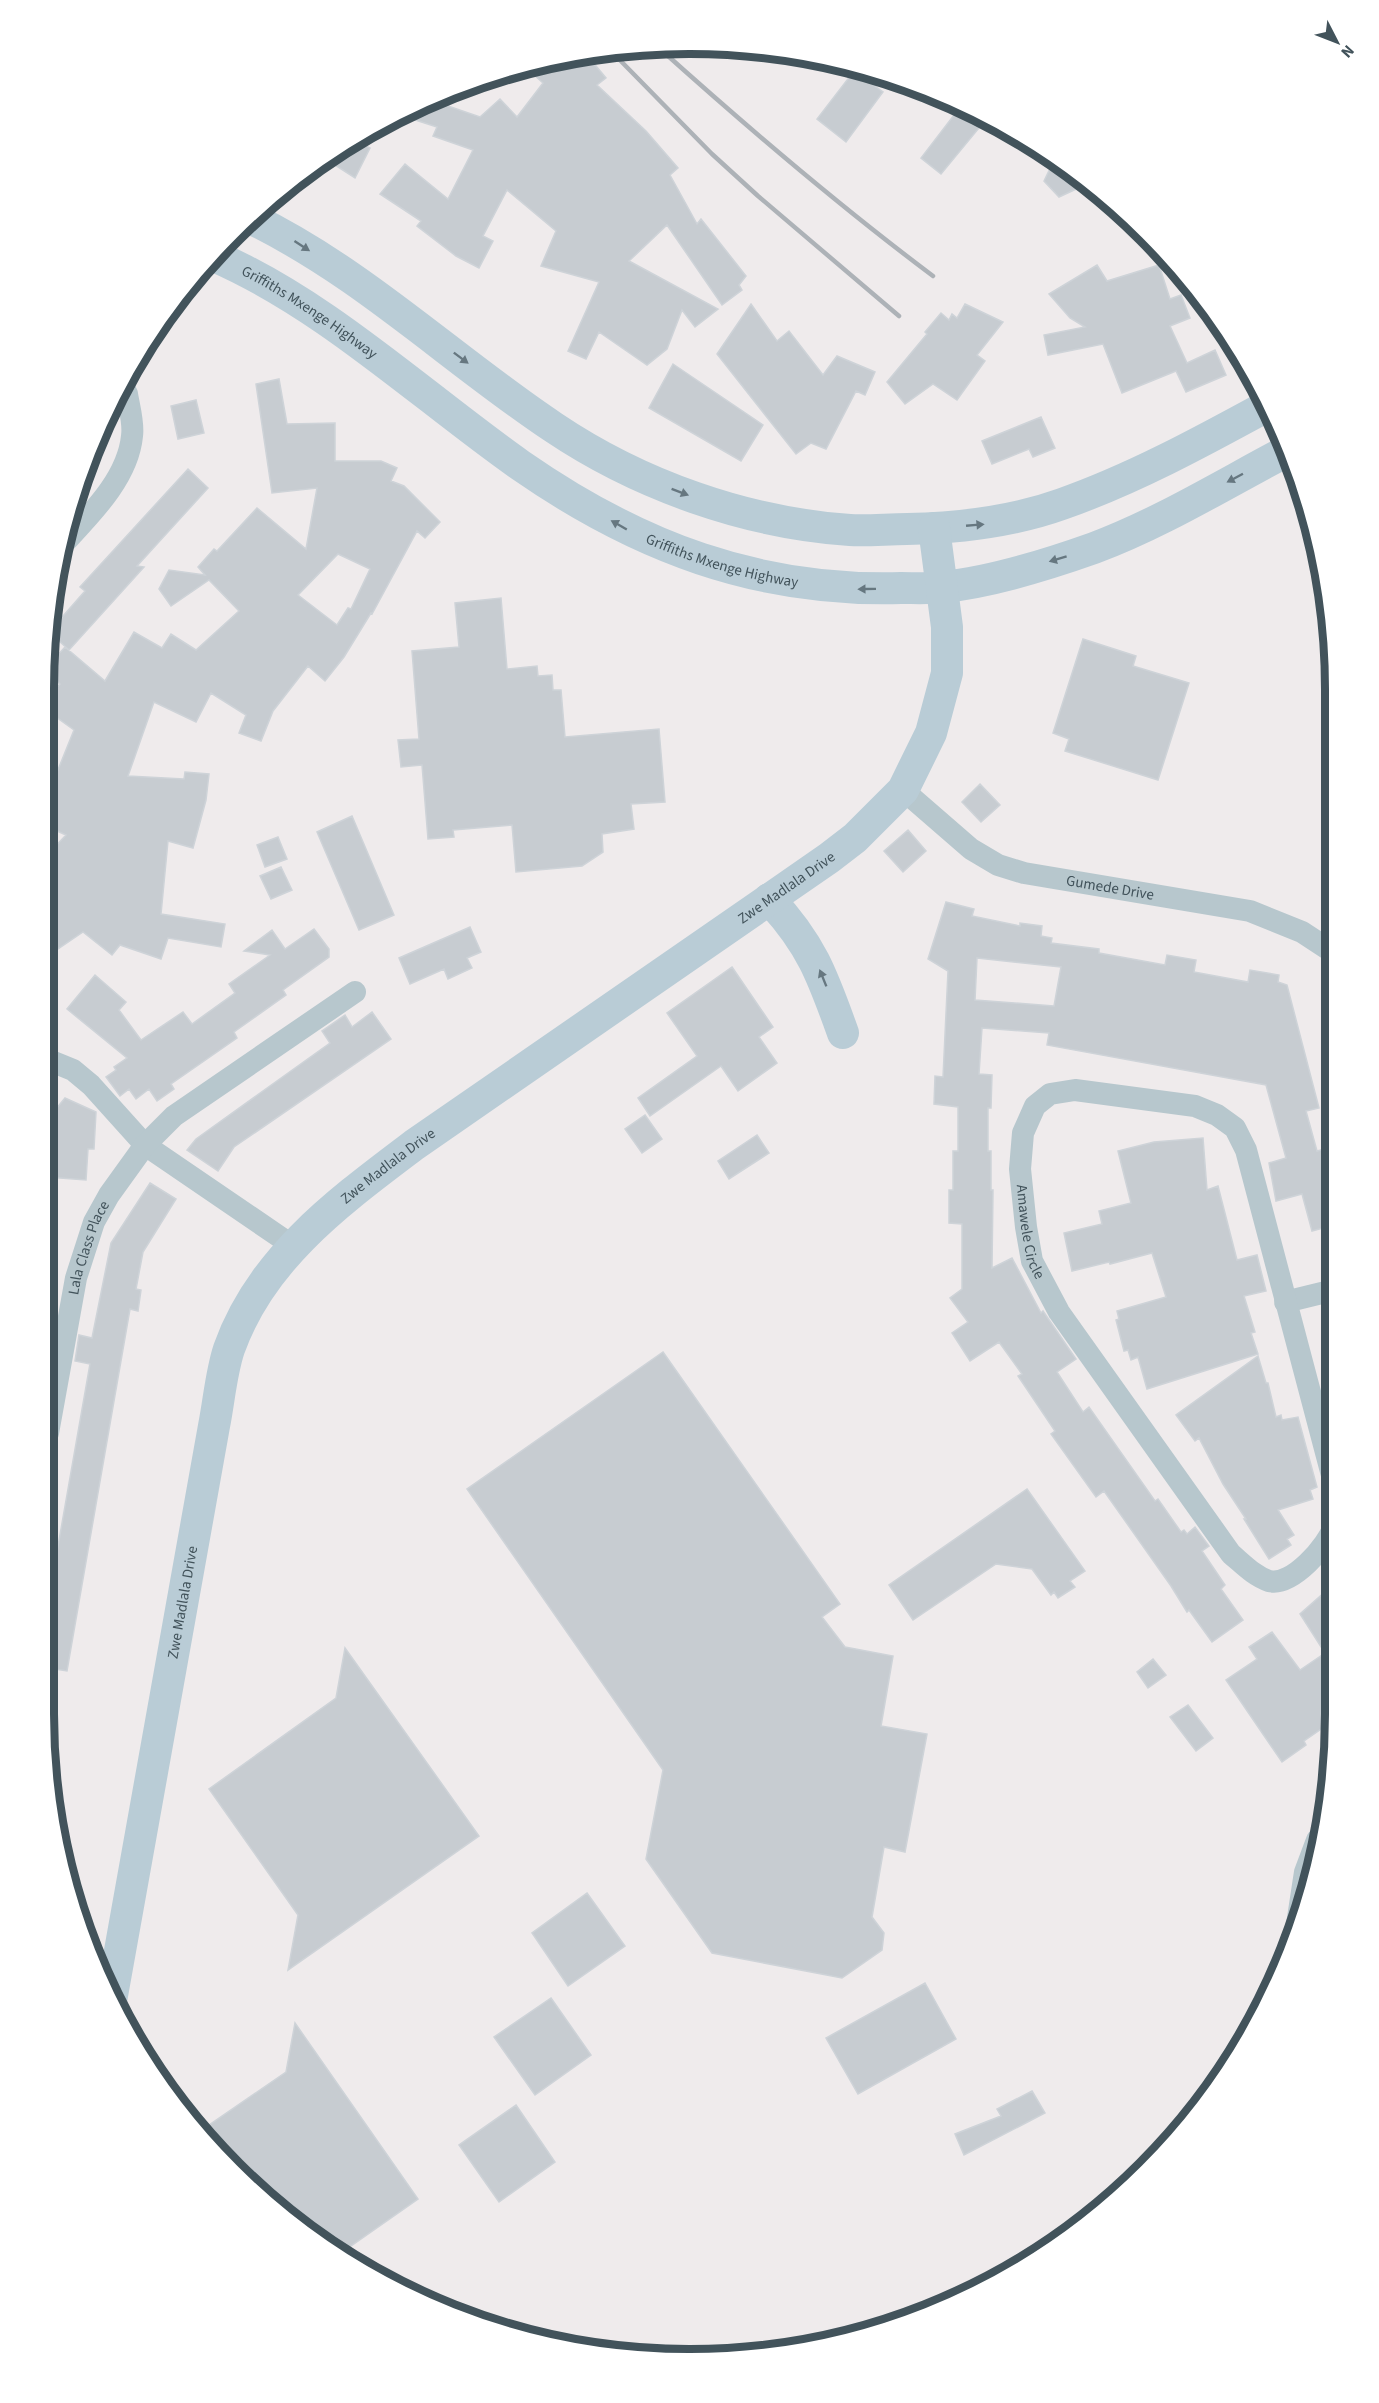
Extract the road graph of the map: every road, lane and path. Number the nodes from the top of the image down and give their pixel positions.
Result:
1 (259, 222) edge
2 (222, 259) edge
3 (127, 395) edge
4 (1260, 410) edge
5 (1280, 455) edge
6 (934, 528) junction
7 (74, 532) edge
8 (944, 587) junction
9 (903, 790) junction
10 (769, 899) junction
11 (1325, 946) edge
12 (355, 992) dead end
13 (843, 1033) dead end
14 (54, 1062) edge
15 (145, 1145) junction
16 (293, 1246) junction
17 (1325, 1292) edge
18 (1285, 1302) junction
19 (54, 1400) edge
20 (1325, 1450) edge
21 (1325, 1544) edge
22 (114, 1983) edge

1 -> 6 street
8 -> 2 street, Griffiths Mxenge Highway
3 - 7 street
6 -> 4 street
5 -> 8 street, Griffiths Mxenge Highway
6 - 8 street, Zwe Madlala Drive
8 - 9 street, Zwe Madlala Drive
9 - 10 street, Zwe Madlala Drive
9 - 11 street, Gumede Drive
13 -> 10 street
10 - 16 street, Zwe Madlala Drive
12 - 15 street, Lala Class Place
14 - 15 street
15 - 16 street
15 - 19 street, Lala Class Place
16 - 22 street, Zwe Madlala Drive
17 - 18 street
18 - 20 street, Amawele Circle
18 - 21 street, Amawele Circle

